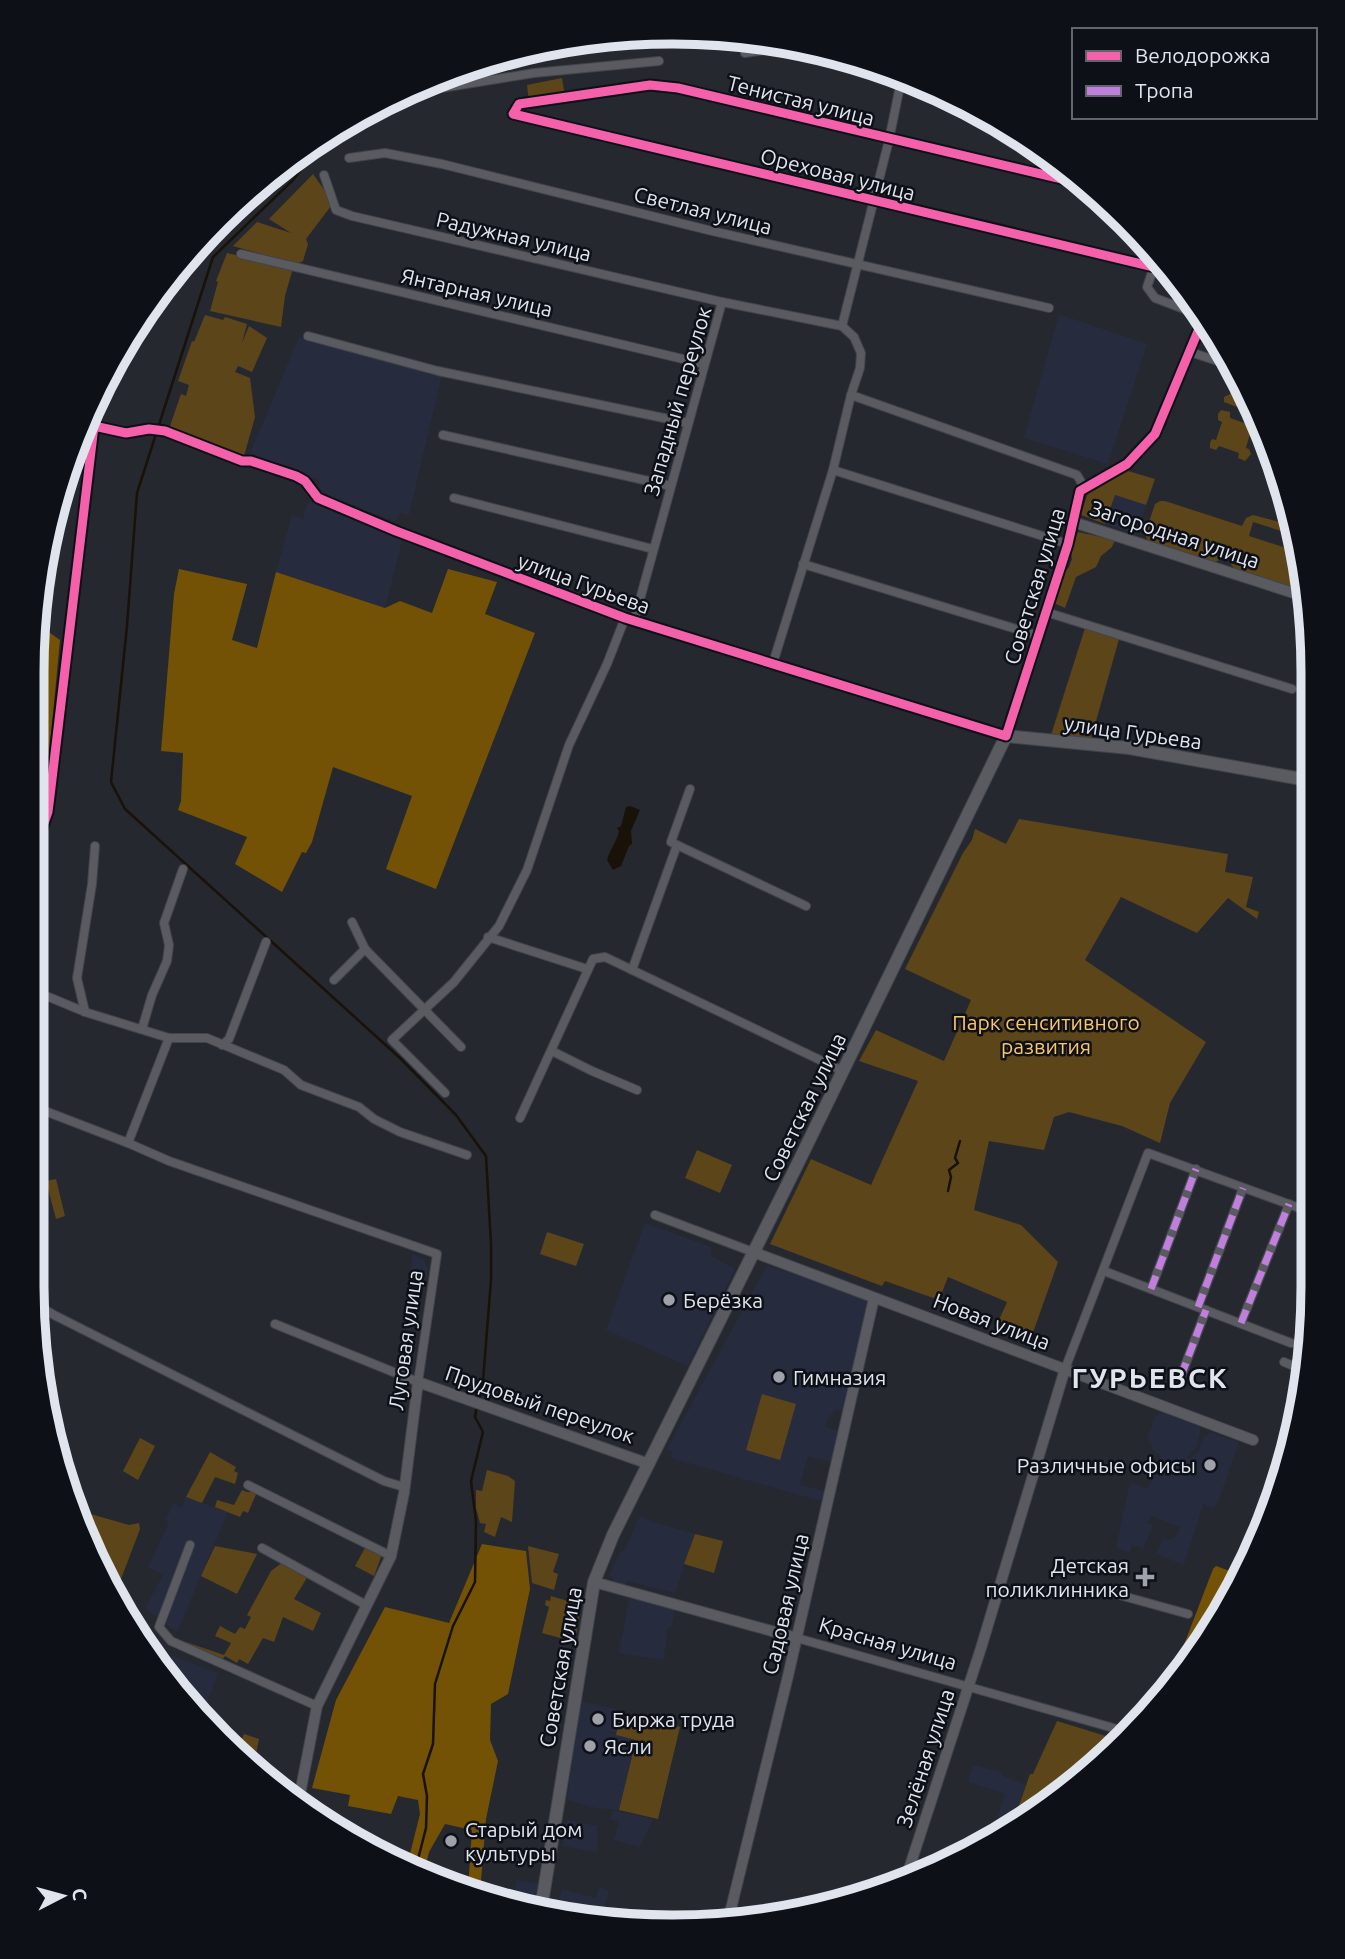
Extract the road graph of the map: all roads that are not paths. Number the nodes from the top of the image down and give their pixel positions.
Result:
1 (763, 50) edge
2 (745, 53) dead end
3 (659, 61) dead end
4 (901, 87) edge
5 (443, 88) edge
6 (513, 114) joint
7 (889, 140) junction
8 (349, 158) dead end
9 (324, 175) dead end
10 (1061, 179) edge
11 (874, 201) junction
12 (242, 254) dead end
13 (1149, 263) edge
14 (858, 265) junction
15 (1154, 268) edge
16 (722, 302) junction
17 (1049, 308) dead end
18 (1185, 309) edge
19 (842, 326) junction
20 (1199, 329) edge
21 (308, 336) dead end
22 (1190, 352) junction
23 (1219, 361) edge
24 (704, 364) junction
25 (851, 395) junction
26 (688, 423) junction
27 (94, 426) edge
28 (94, 428) edge
29 (443, 435) dead end
30 (833, 470) junction
31 (671, 486) junction
32 (1084, 487) junction
33 (454, 498) dead end
34 (1073, 522) junction
35 (1068, 544) junction
36 (653, 549) junction
37 (803, 564) junction
38 (1296, 594) edge
39 (1046, 612) junction
40 (629, 619) junction
41 (1039, 636) junction
42 (773, 663) junction
43 (1292, 689) dead end
44 (1006, 736) junction
45 (1301, 780) edge
46 (690, 789) dead end
47 (44, 823) edge
48 (677, 845) junction
49 (95, 846) dead end
50 (183, 869) dead end
51 (806, 906) dead end
52 (352, 922) dead end
53 (488, 937) junction
54 (266, 942) dead end
55 (365, 949) junction
56 (587, 969) junction
57 (632, 970) junction
58 (334, 979) dead end
59 (44, 995) edge
60 (425, 1009) junction
61 (85, 1012) junction
62 (142, 1029) junction
63 (169, 1038) junction
64 (222, 1045) junction
65 (461, 1046) dead end
66 (552, 1051) junction
67 (843, 1071) junction
68 (637, 1090) dead end
69 (445, 1093) dead end
70 (44, 1111) edge
71 (520, 1118) dead end
72 (128, 1143) junction
73 (467, 1156) dead end
74 (1196, 1169) junction
75 (1243, 1188) junction
76 (1289, 1204) junction
77 (1301, 1208) edge
78 (655, 1215) dead end
79 (753, 1252) junction
80 (1104, 1271) junction
81 (1151, 1289) junction
82 (874, 1298) junction
83 (45, 1309) edge
84 (1202, 1309) junction
85 (1241, 1323) junction
86 (275, 1324) dead end
87 (1291, 1343) dead end
88 (1284, 1362) dead end
89 (1296, 1367) edge
90 (1065, 1369) junction
91 (1181, 1376) dead end
92 (418, 1382) junction
93 (1253, 1440) dead end
94 (649, 1464) junction
95 (248, 1485) dead end
96 (404, 1487) junction
97 (190, 1545) dead end
98 (262, 1548) dead end
99 (391, 1556) junction
100 (594, 1582) junction
101 (1112, 1593) dead end
102 (366, 1605) junction
103 (1188, 1614) dead end
104 (797, 1637) junction
105 (970, 1686) junction
106 (317, 1706) junction
107 (1119, 1729) edge
108 (300, 1792) edge
109 (909, 1869) edge
110 (542, 1901) edge
111 (731, 1912) edge

1 - 2 street
3 - 5 street
4 - 7 street
6 - 7 street, Тенистая улица
6 - 11 street, Ореховая улица
7 - 10 street, Тенистая улица
7 - 11 street
8 - 14 street, Светлая улица
9 - 16 street, Радужная улица
11 - 13 street, Ореховая улица
11 - 14 street
12 - 24 street, Янтарная улица
14 - 17 street, Светлая улица
14 - 19 street
15 - 18 street
16 - 19 street, Западный переулок
16 - 24 street, Западный переулок
19 - 25 street
20 - 22 street, Советская улица
21 - 26 street
22 - 23 street
22 - 32 street, Советская улица
24 - 26 street, Западный переулок
25 - 30 street
25 - 32 street
26 - 31 street, Западный переулок
27 - 40 street, улица Гурьева
28 - 47 street
29 - 31 street
30 - 35 street
30 - 37 street
31 - 36 street, Западный переулок
32 - 34 street, Советская улица
33 - 36 street
34 - 35 street, Советская улица
34 - 38 street, Загородная улица
35 - 39 street, Советская улица
36 - 40 street, Западный переулок
37 - 41 street
37 - 42 street
39 - 41 street, Советская улица
39 - 43 street
40 - 42 street, улица Гурьева
40 - 53 street, Западный переулок
41 - 44 street, Советская улица
42 - 44 street, улица Гурьева
44 - 45 main road, улица Гурьева
44 - 67 main road, Советская улица
46 - 48 street
48 - 51 street
48 - 57 street
49 - 61 street
50 - 62 street
52 - 55 street
53 - 56 street
53 - 60 street, Западный переулок
54 - 64 street
55 - 58 street
55 - 60 street
56 - 57 street
56 - 66 street
57 - 67 street
59 - 61 street
60 - 65 street
60 - 69 street, Западный переулок
61 - 62 street
62 - 63 street
63 - 64 street
63 - 72 street
64 - 73 street
66 - 68 street
66 - 71 street
67 - 79 main road, Советская улица
70 - 72 street, Луговая улица
72 - 92 street, Луговая улица
74 - 75 street
74 - 80 street
74 - 81 street
75 - 76 street
75 - 84 street
76 - 77 street
76 - 85 street
78 - 79 street
79 - 82 street, Новая улица
79 - 94 main road, Советская улица
80 - 81 street
80 - 90 street
81 - 84 street
82 - 90 street, Новая улица
82 - 104 street, Садовая улица
83 - 96 street
84 - 85 street
84 - 91 street
85 - 87 street
86 - 92 street
88 - 89 street
90 - 93 street, Новая улица
90 - 105 street, Зелёная улица
92 - 94 street, Прудовый переулок
92 - 96 street, Луговая улица
94 - 100 main road, Советская улица
95 - 99 street
96 - 99 street, Луговая улица
97 - 106 street
98 - 102 street
99 - 102 street, Луговая улица
100 - 104 street, Красная улица
100 - 110 main road, Советская улица
101 - 103 street
102 - 106 street, Луговая улица
104 - 105 street, Красная улица
104 - 111 street, Садовая улица
105 - 107 street, Красная улица
105 - 109 street, Зелёная улица
106 - 108 street, Луговая улица

